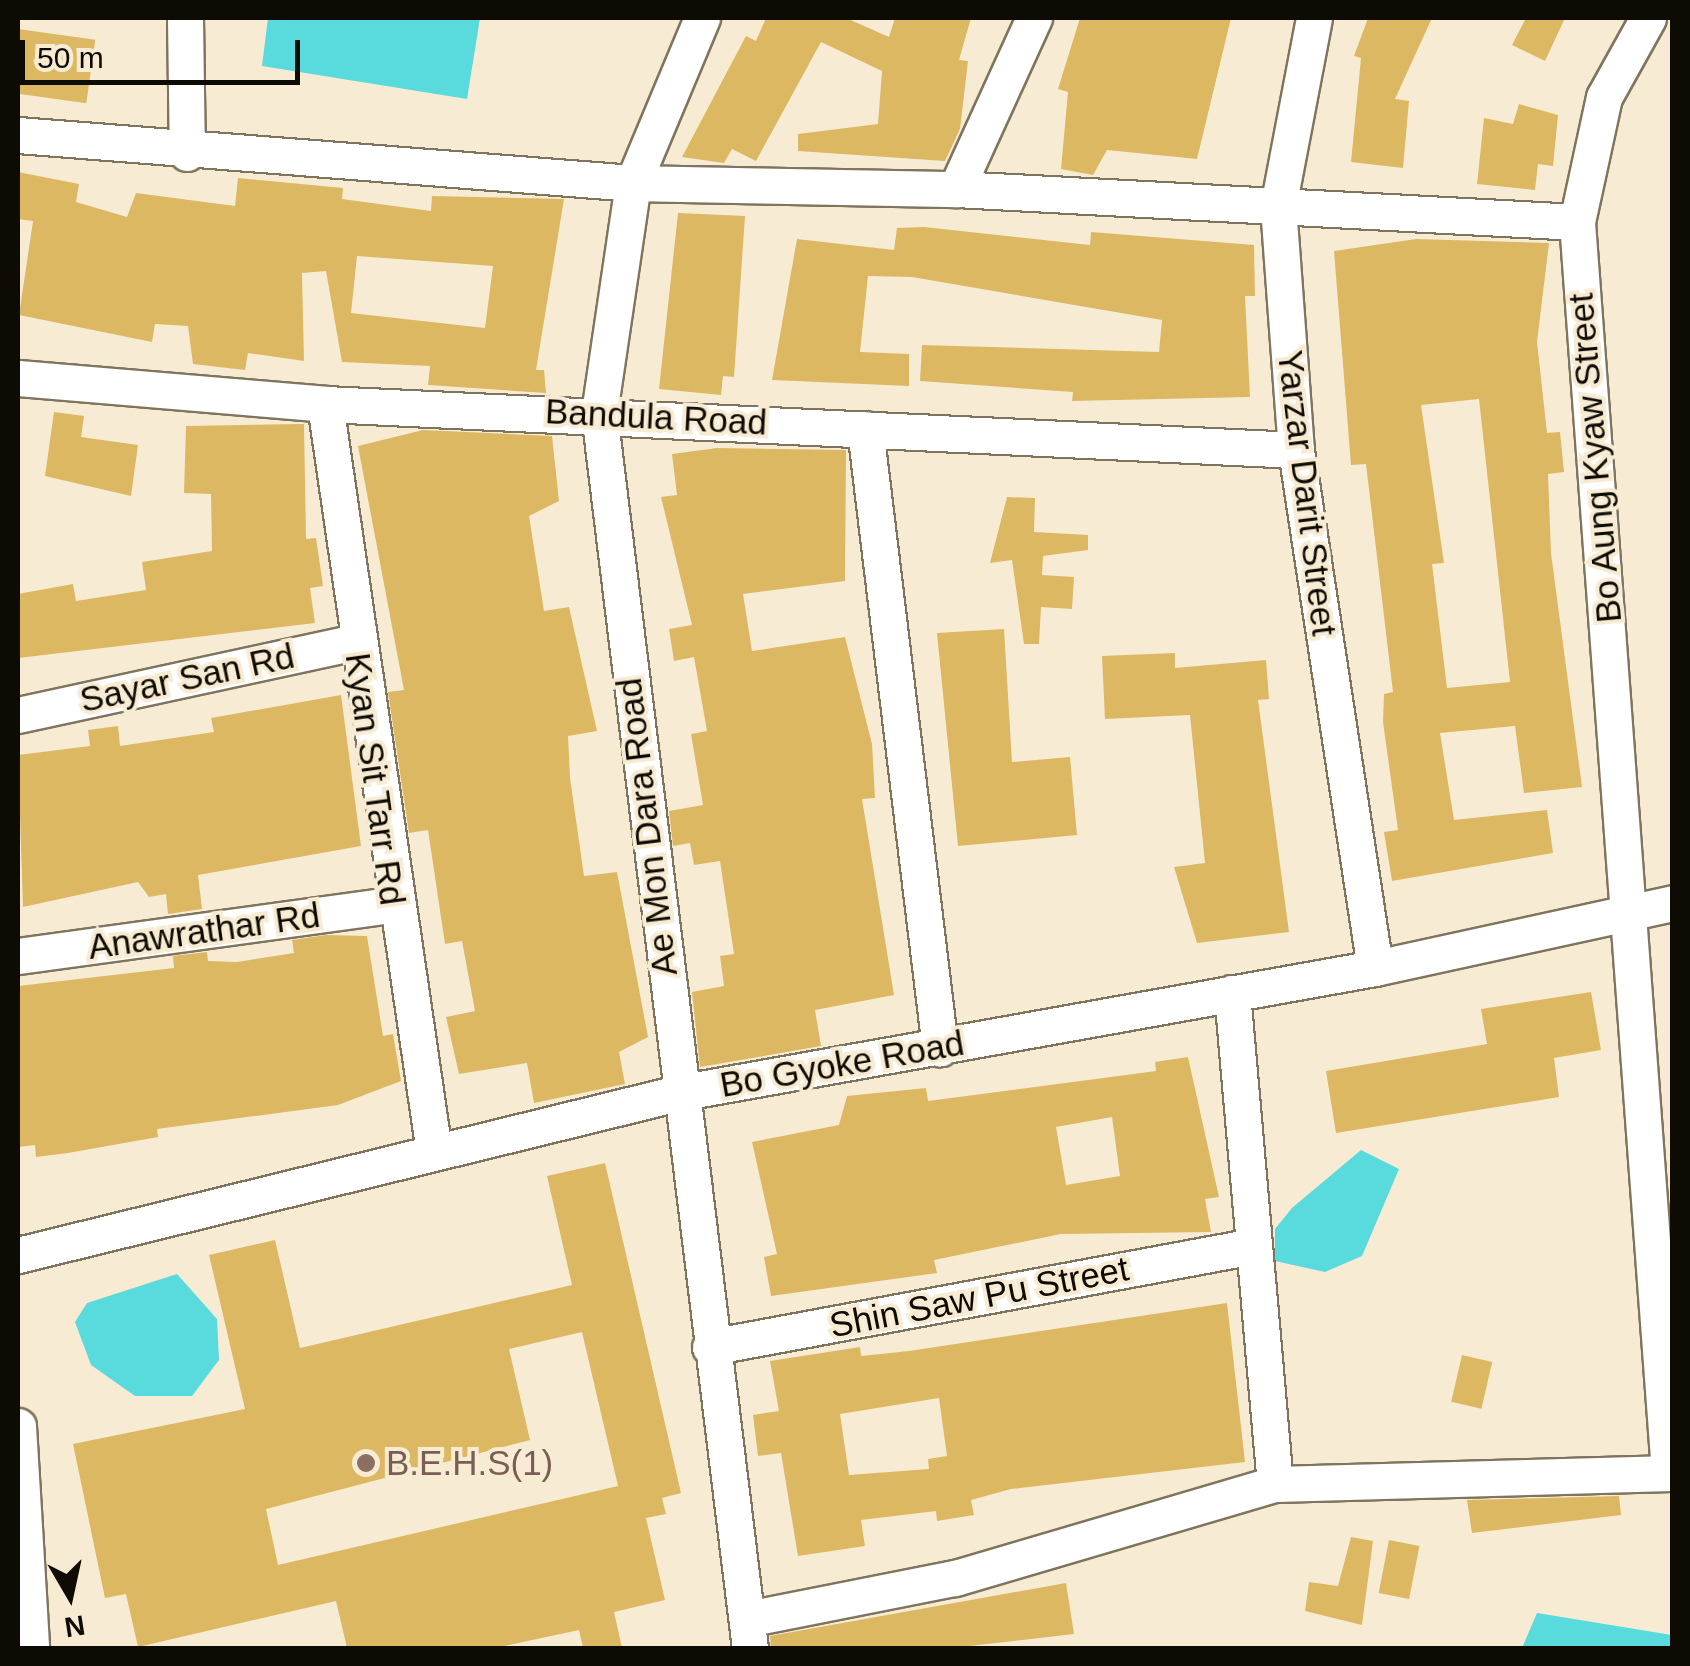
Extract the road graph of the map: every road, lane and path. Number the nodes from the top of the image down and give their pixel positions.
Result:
1 (184, 18) edge
2 (702, 18) edge
3 (1034, 18) edge
4 (1314, 18) edge
5 (1648, 18) edge
6 (18, 135) edge
7 (187, 153) junction
8 (633, 183) junction
9 (956, 188) junction
10 (1278, 206) junction
11 (1577, 222) junction
12 (18, 378) edge
13 (325, 404) junction
14 (600, 413) junction
15 (865, 428) junction
16 (1296, 450) junction
17 (356, 642) junction
18 (18, 715) edge
19 (1672, 903) edge
20 (391, 905) junction
21 (1632, 912) junction
22 (18, 956) edge
23 (1375, 968) junction
24 (1232, 993) junction
25 (940, 1048) junction
26 (678, 1093) junction
27 (434, 1152) junction
28 (1248, 1247) junction
29 (18, 1255) edge
30 (710, 1347) junction
31 (18, 1426) edge
32 (1671, 1473) edge
33 (1275, 1484) junction
34 (748, 1634) edge
35 (31, 1648) edge

1 - 7 street
2 - 8 street, Ae Mon Dara Road
3 - 9 street
4 - 10 street, Yarzar Darit Street
5 - 11 street, Bo Aung Kyaw Street
6 - 7 street
7 - 8 street
8 - 9 street
8 - 14 street, Ae Mon Dara Road
9 - 10 street
10 - 11 street
10 - 16 street, Yarzar Darit Street
11 - 21 street, Bo Aung Kyaw Street
12 - 13 street, Bandula Road
13 - 14 street, Bandula Road
13 - 17 street, Kyan Sit Tarr Rd
14 - 15 street, Bandula Road
14 - 26 street, Ae Mon Dara Road
15 - 16 street, Bandula Road
15 - 25 street
16 - 23 street, Yarzar Darit Street
17 - 18 street, Sayar San Rd
17 - 20 street, Kyan Sit Tarr Rd
19 - 21 street, Bo Gyoke Road
20 - 22 street, Anawrathar Rd
20 - 27 street, Kyan Sit Tarr Rd
21 - 23 street, Bo Gyoke Road
21 - 32 street, Bo Aung Kyaw Street
23 - 24 street, Bo Gyoke Road
24 - 25 street, Bo Gyoke Road
24 - 28 street
25 - 26 street, Bo Gyoke Road
26 - 27 street, Bo Gyoke Road
26 - 30 street, Ae Mon Dara Road
27 - 29 street, Bo Gyoke Road
28 - 30 street, Shin Saw Pu Street
28 - 33 street
30 - 34 street, Ae Mon Dara Road
31 - 35 street
32 - 33 street
33 - 34 street

